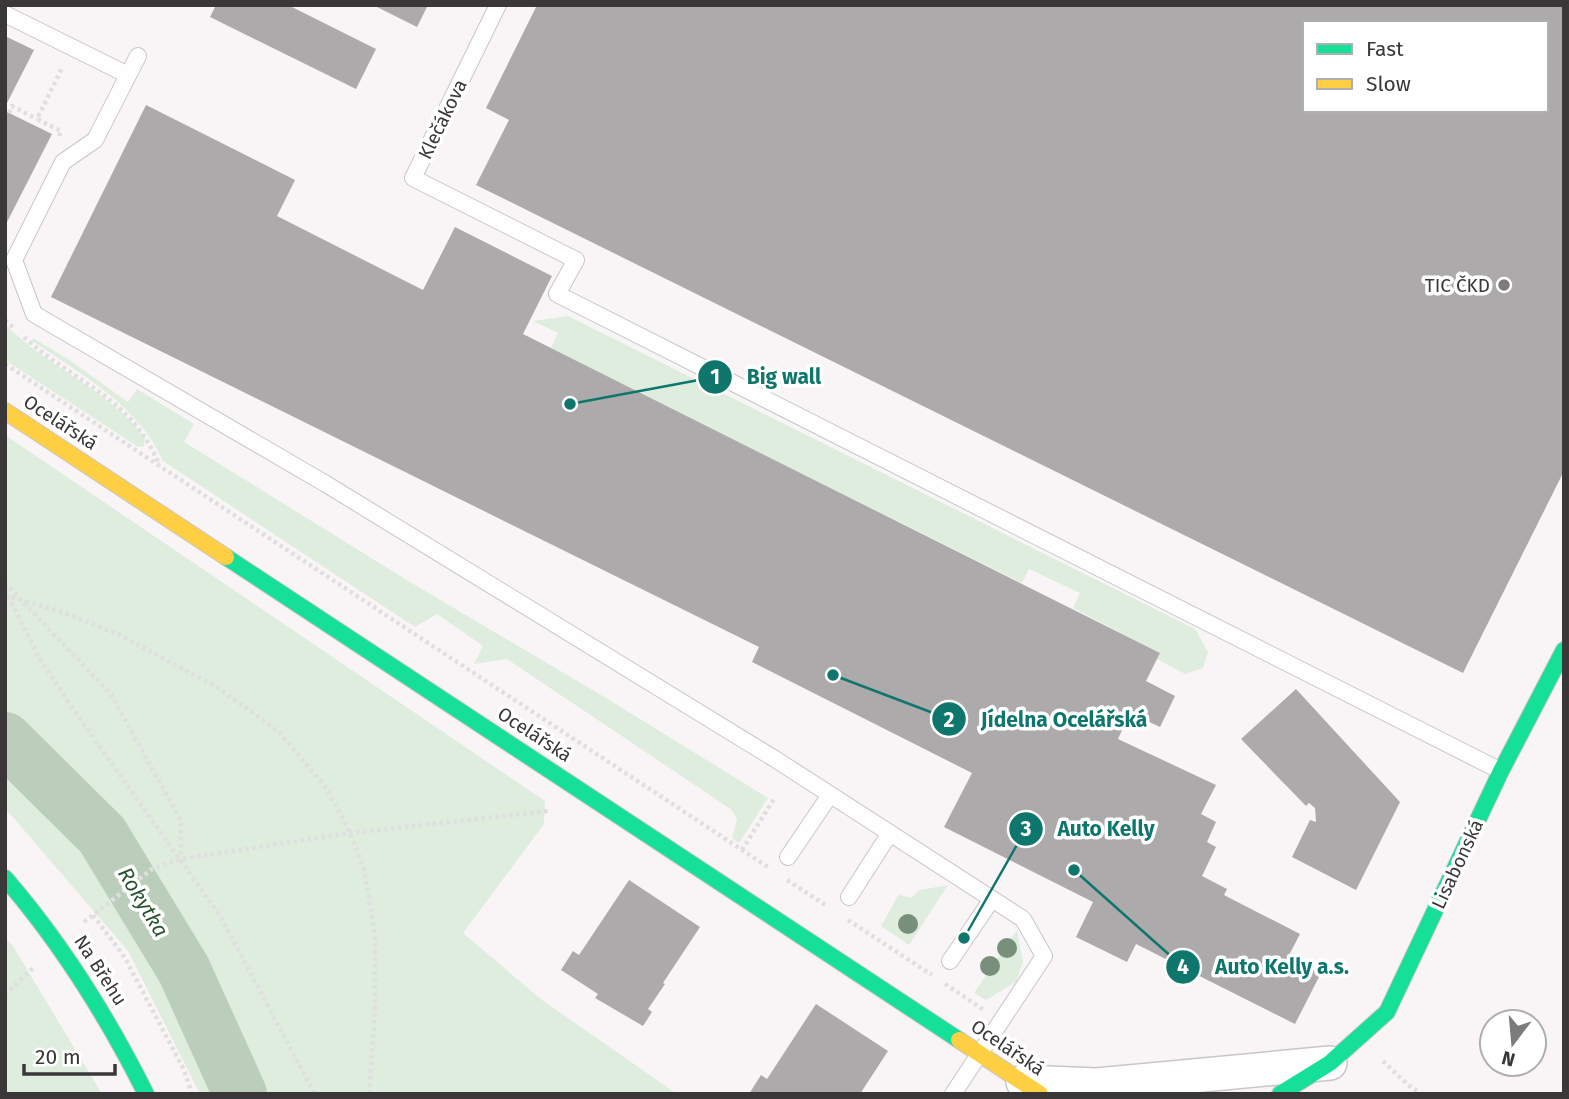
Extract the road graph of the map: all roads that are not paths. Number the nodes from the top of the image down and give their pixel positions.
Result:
1 (498, 5) edge
2 (5, 14) edge
3 (138, 56) dead end
4 (128, 75) junction
5 (9, 258) edge
6 (5, 411) edge
7 (1564, 650) edge
8 (1501, 771) junction
9 (830, 795) junction
10 (890, 833) junction
11 (788, 857) dead end
12 (5, 878) edge
13 (849, 897) dead end
14 (992, 899) junction
15 (950, 961) dead end
16 (980, 1054) junction
17 (1330, 1063) junction
18 (1031, 1088) edge
19 (146, 1094) edge
20 (953, 1094) edge
21 (1280, 1094) edge

1 - 8 lane, Klečákova
2 - 4 lane
3 - 4 lane
4 - 5 lane
5 - 9 lane
6 - 16 street, Ocelářská
7 - 8 street, Lisabonská
8 - 17 street, Lisabonská
9 - 10 lane
9 - 11 lane
10 - 13 lane
10 - 14 lane
12 - 19 street, Na Břehu
14 - 15 lane
14 - 16 lane
16 - 18 street, Ocelářská
16 - 20 lane
17 - 18 street
17 - 21 street, Lisabonská

